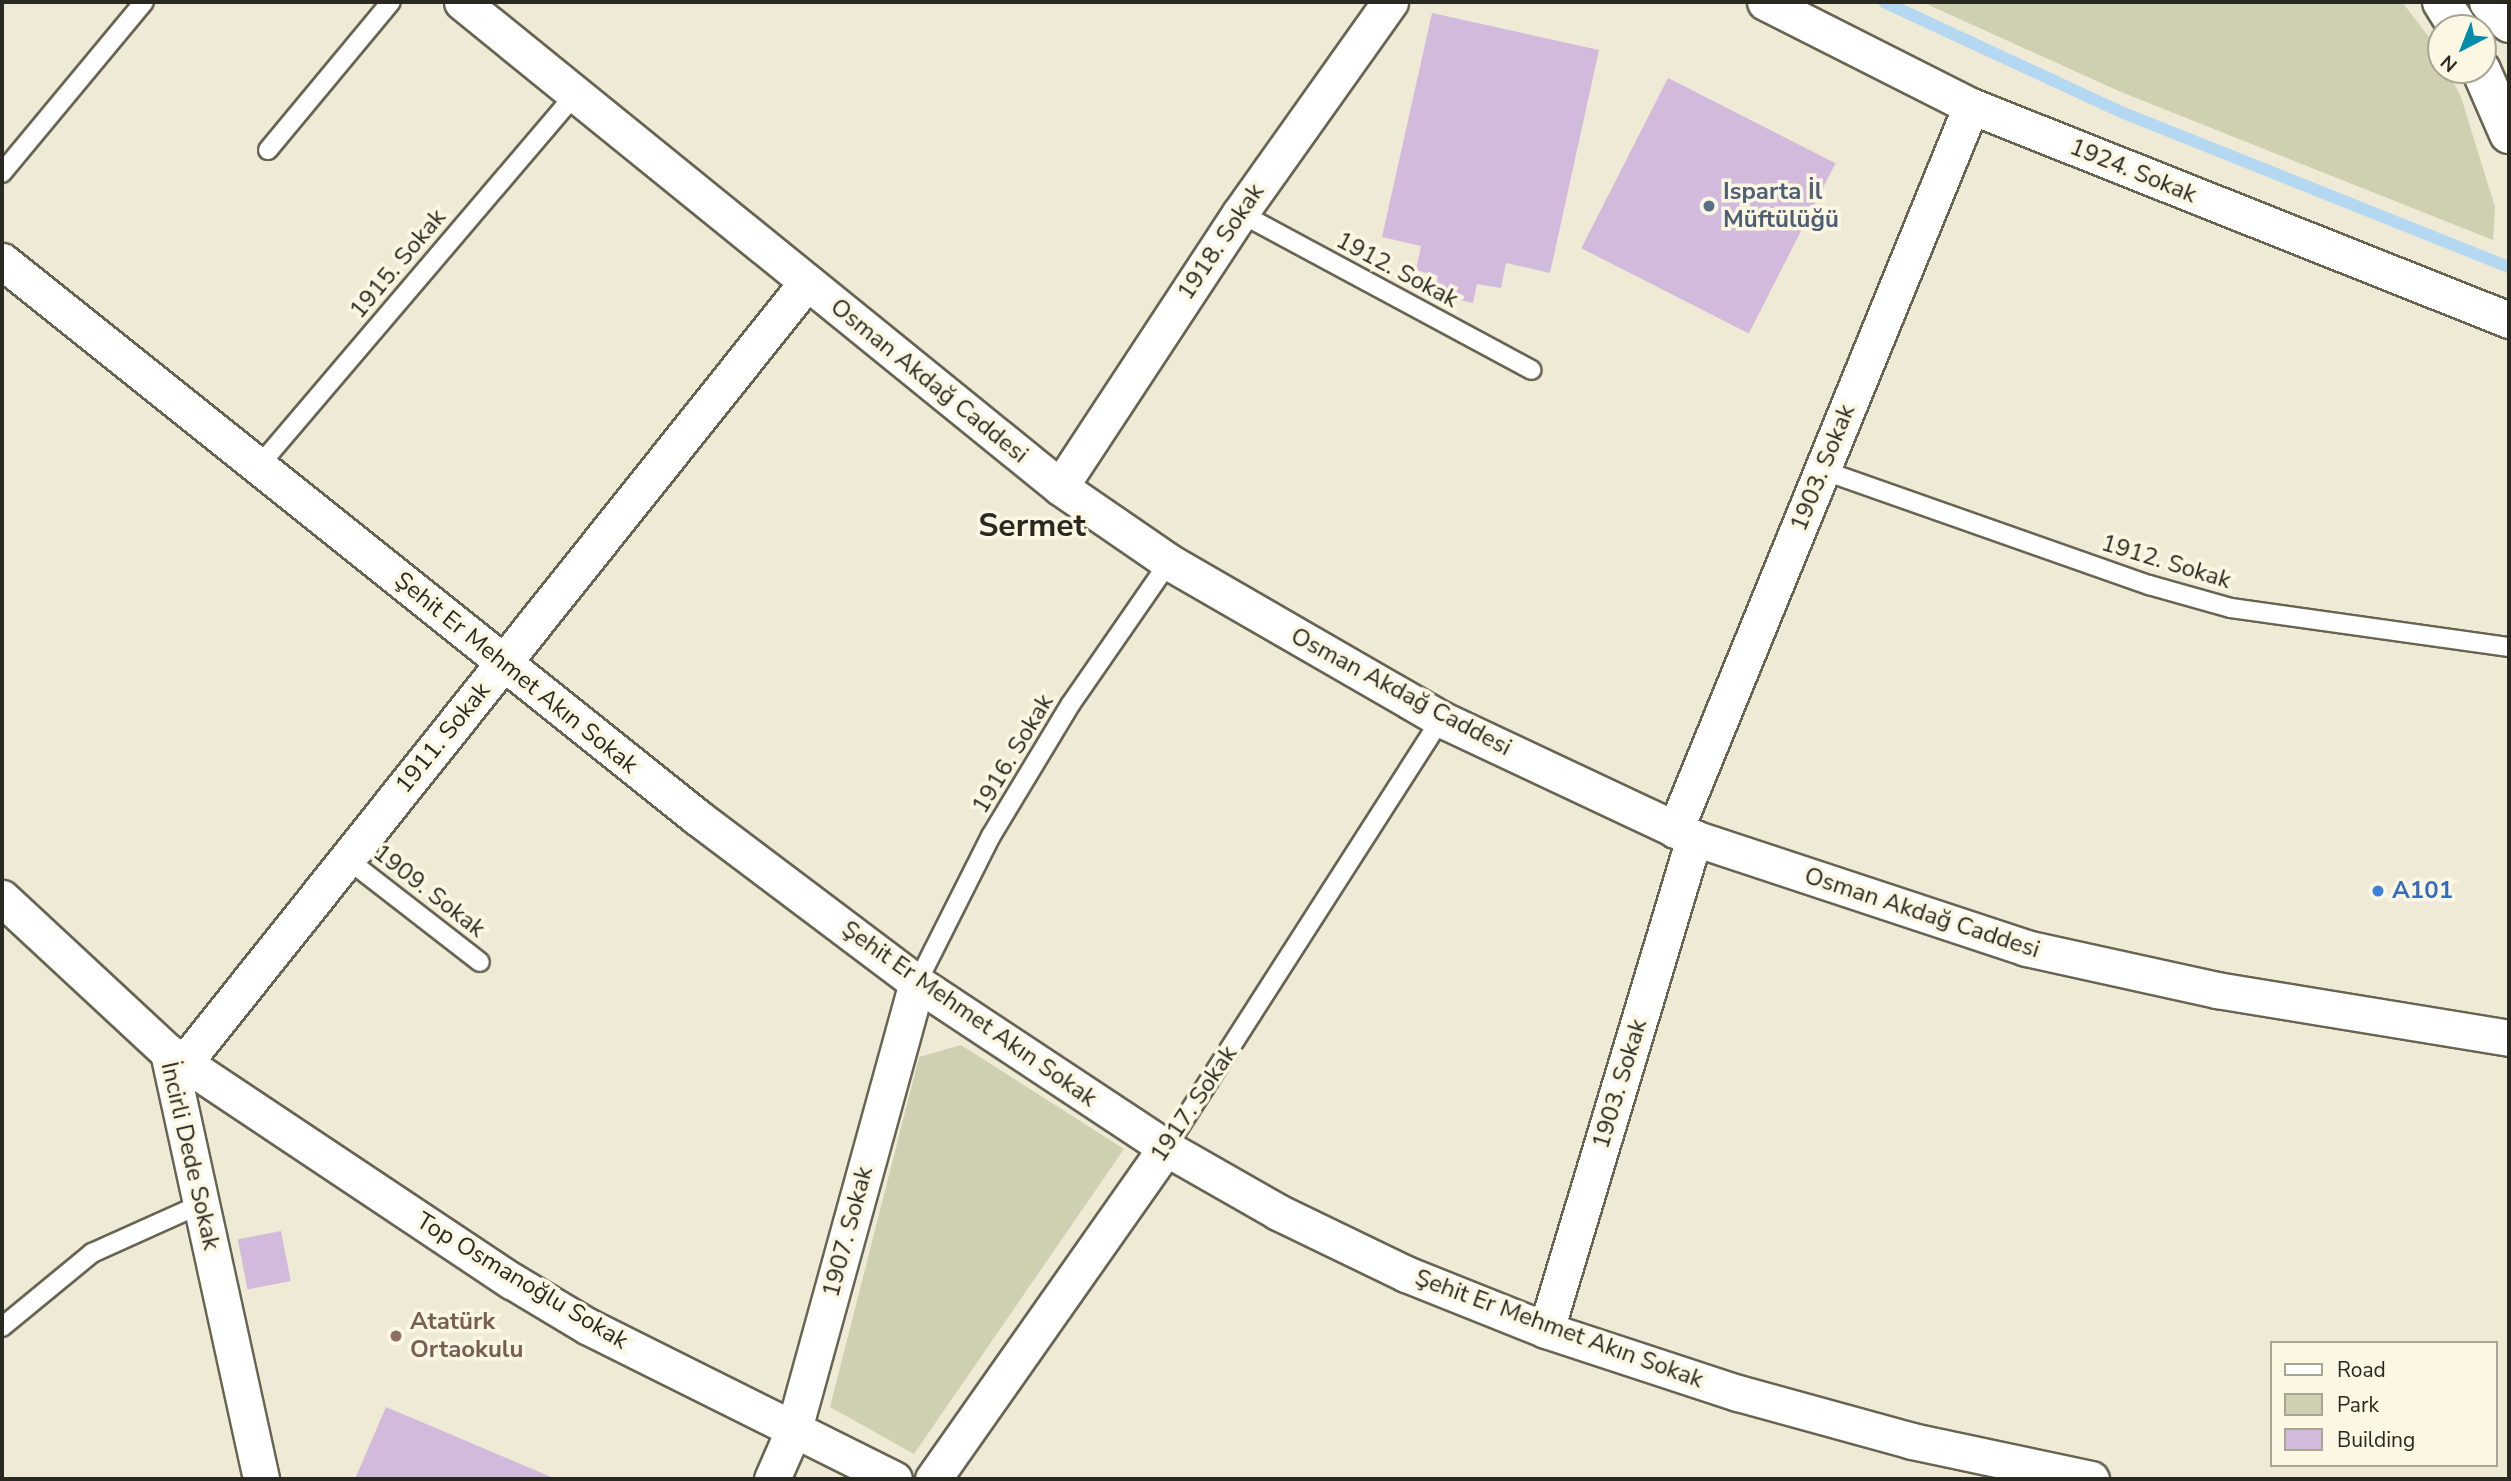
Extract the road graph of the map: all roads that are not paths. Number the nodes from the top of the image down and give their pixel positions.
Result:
1 (145, 2) edge
2 (391, 2) edge
3 (462, 2) edge
4 (1390, 2) edge
5 (1765, 2) edge
6 (2488, 2) edge
7 (2509, 23) edge
8 (2487, 84) edge
9 (576, 94) junction
10 (1971, 106) junction
11 (2509, 134) edge
12 (268, 150) dead end
13 (2, 173) edge
14 (1240, 213) junction
15 (2, 261) edge
16 (807, 282) junction
17 (2509, 320) edge
18 (1531, 370) dead end
19 (258, 467) junction
20 (1822, 470) junction
21 (1060, 487) junction
22 (1169, 562) junction
23 (2509, 647) edge
24 (503, 663) junction
25 (1441, 719) junction
26 (1684, 834) junction
27 (347, 859) junction
28 (2, 898) edge
29 (480, 962) dead end
30 (917, 983) junction
31 (2509, 1038) edge
32 (176, 1058) junction
33 (1166, 1148) junction
34 (201, 1204) junction
35 (2, 1327) edge
36 (1546, 1330) junction
37 (794, 1429) junction
38 (261, 1479) edge
39 (772, 1479) edge
40 (894, 1479) edge
41 (933, 1479) edge
42 (2091, 1479) edge

1 - 13 lane
2 - 12 lane
3 - 9 street, Osman Akdağ Caddesi
4 - 14 street, 1918. Sokak
5 - 10 street, 1924. Sokak
6 - 7 main road
8 - 11 main road
9 - 16 street, Osman Akdağ Caddesi
9 - 19 lane, 1915. Sokak
10 - 17 street, 1924. Sokak
10 - 20 street, 1903. Sokak
14 - 18 lane, 1912. Sokak
14 - 21 street, 1918. Sokak
15 - 19 street, Şehit Er Mehmet Akın Sokak
16 - 21 street, Osman Akdağ Caddesi
16 - 24 street, 1911. Sokak
19 - 24 street, Şehit Er Mehmet Akın Sokak
20 - 23 lane, 1912. Sokak
20 - 26 street, 1903. Sokak
21 - 22 street, Osman Akdağ Caddesi
22 - 25 street, Osman Akdağ Caddesi
22 - 30 lane, 1916. Sokak
24 - 27 street, 1911. Sokak
24 - 30 street, Şehit Er Mehmet Akın Sokak
25 - 26 street, Osman Akdağ Caddesi
25 - 33 lane, 1917. Sokak
26 - 31 street, Osman Akdağ Caddesi
26 - 36 street, 1903. Sokak
27 - 29 lane, 1909. Sokak
27 - 32 street, 1911. Sokak
28 - 32 street, İncirli Dede Sokak
30 - 33 street, Şehit Er Mehmet Akın Sokak
30 - 37 street, 1907. Sokak
32 - 34 street, İncirli Dede Sokak
32 - 37 street, Top Osmanoğlu Sokak
33 - 36 street, Şehit Er Mehmet Akın Sokak
33 - 41 street, 1917. Sokak
34 - 35 lane
34 - 38 street, İncirli Dede Sokak
36 - 42 street, Şehit Er Mehmet Akın Sokak
37 - 39 street, 1907. Sokak
37 - 40 street, Top Osmanoğlu Sokak

